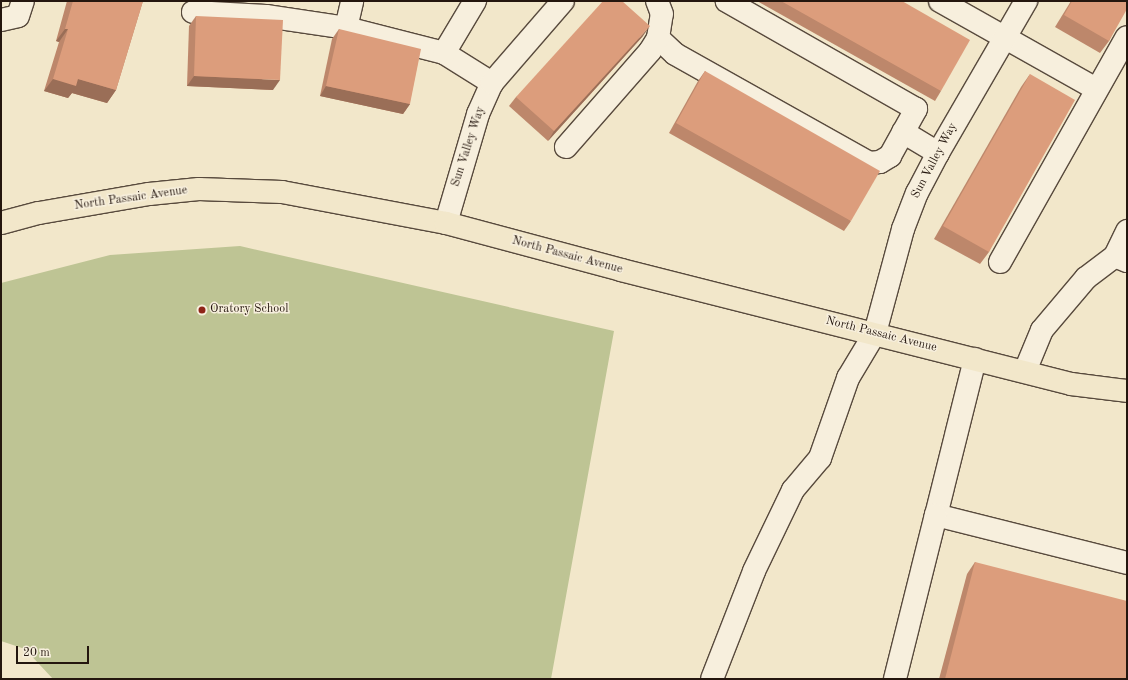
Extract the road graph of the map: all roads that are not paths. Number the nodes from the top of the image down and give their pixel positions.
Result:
1 (23, 1) edge
2 (352, 1) edge
3 (475, 1) edge
4 (563, 1) edge
5 (658, 1) edge
6 (727, 1) edge
7 (940, 1) edge
8 (1026, 1) edge
9 (267, 9) edge
10 (192, 12) dead end
11 (1, 20) edge
12 (346, 28) junction
13 (1127, 37) edge
14 (658, 38) junction
15 (1004, 38) junction
16 (444, 53) junction
17 (492, 83) junction
18 (1096, 89) junction
19 (903, 132) junction
20 (566, 147) dead end
21 (938, 153) junction
22 (1, 222) edge
23 (446, 223) junction
24 (1127, 231) edge
25 (1121, 258) edge
26 (1000, 262) dead end
27 (875, 333) junction
28 (975, 359) junction
29 (1025, 372) junction
30 (1127, 391) edge
31 (936, 515) junction
32 (1127, 563) edge
33 (712, 679) edge
34 (895, 679) edge

1 - 11 street
2 - 12 street
3 - 16 street
4 - 17 street, Sun Valley Way
5 - 14 street
6 - 19 street
7 - 15 street
8 - 15 street, Sun Valley Way
9 - 10 street
9 - 12 street
12 - 16 street
13 - 18 street
14 - 19 street
14 - 20 street
15 - 18 street
15 - 21 street, Sun Valley Way
16 - 17 street
17 - 23 street, Sun Valley Way
18 - 26 street
19 - 21 street
21 - 27 street, Sun Valley Way
22 - 23 main road, North Passaic Avenue
23 - 27 main road, North Passaic Avenue
24 - 25 street
25 - 29 street
27 - 28 main road, North Passaic Avenue
27 - 33 street, Sun Valley Way
28 - 29 main road, North Passaic Avenue
28 - 31 street
29 - 30 main road, North Passaic Avenue
31 - 32 street
31 - 34 street

